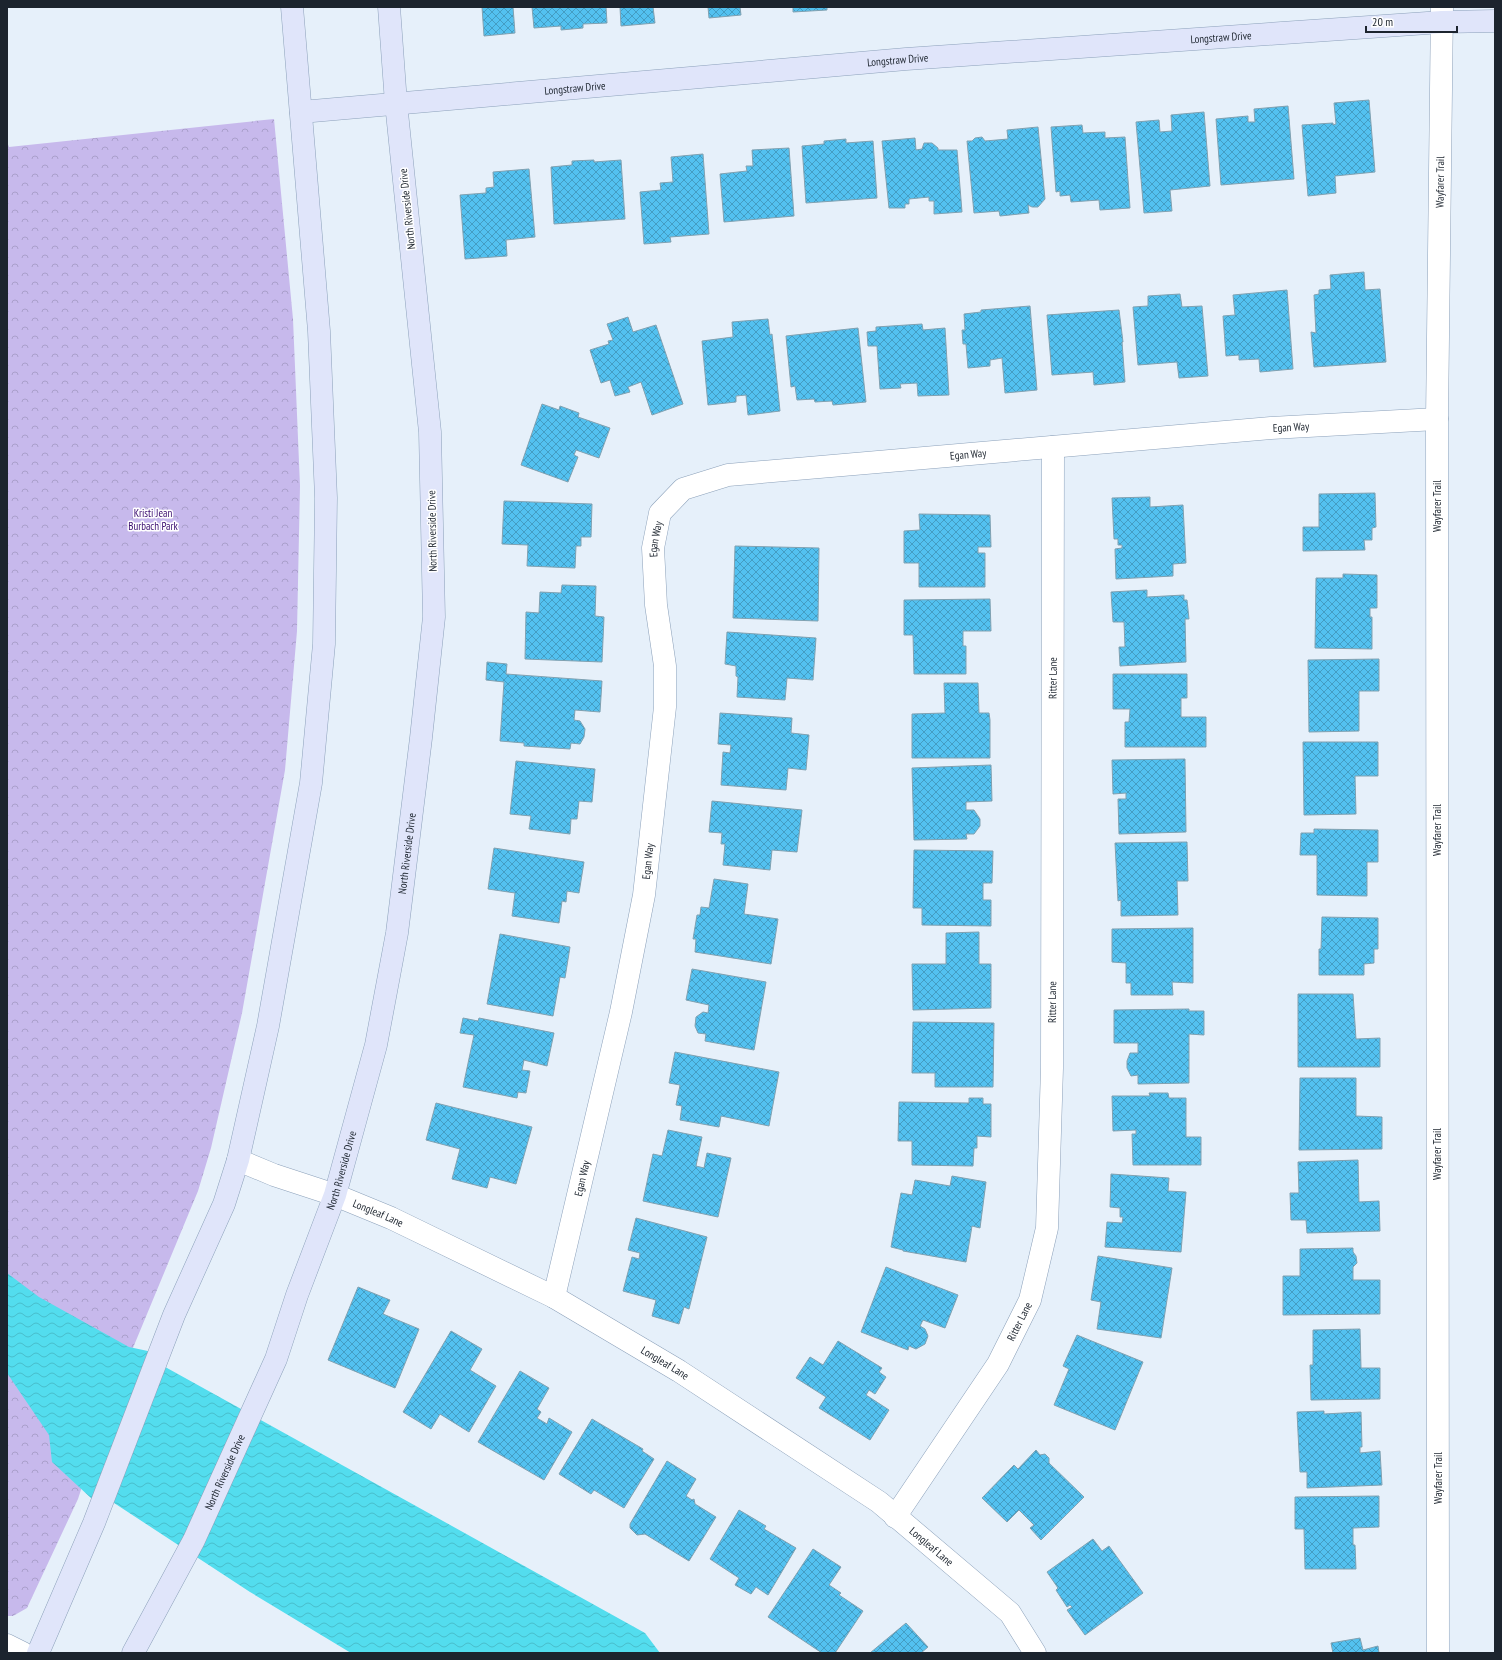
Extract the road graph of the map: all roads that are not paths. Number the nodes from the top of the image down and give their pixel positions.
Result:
1 (292, 7) edge
2 (389, 7) edge
3 (1442, 15) edge
4 (1495, 21) edge
5 (396, 103) junction
6 (301, 112) junction
7 (1437, 419) junction
8 (1053, 447) junction
9 (238, 1160) junction
10 (335, 1195) junction
11 (554, 1298) junction
12 (895, 1517) junction
13 (7, 1646) edge
14 (23, 1653) edge
15 (38, 1653) edge
16 (133, 1653) edge
17 (1035, 1653) edge
18 (1438, 1653) edge

1 - 6 main road
2 - 5 main road, North Riverside Drive
3 - 4 main road, Longstraw Drive
3 - 5 main road, Longstraw Drive
3 - 7 street, Wayfarer Trail
5 - 6 main road, Longstraw Drive
5 - 10 main road, North Riverside Drive
6 - 9 main road
7 - 8 street, Egan Way
7 - 18 street, Wayfarer Trail
8 - 11 street, Egan Way
8 - 12 street, Ritter Lane
9 - 10 street, Longleaf Lane
9 - 15 main road
10 - 11 street, Longleaf Lane
10 - 16 main road, North Riverside Drive
11 - 12 street, Longleaf Lane
12 - 17 street, Longleaf Lane
13 - 14 street

